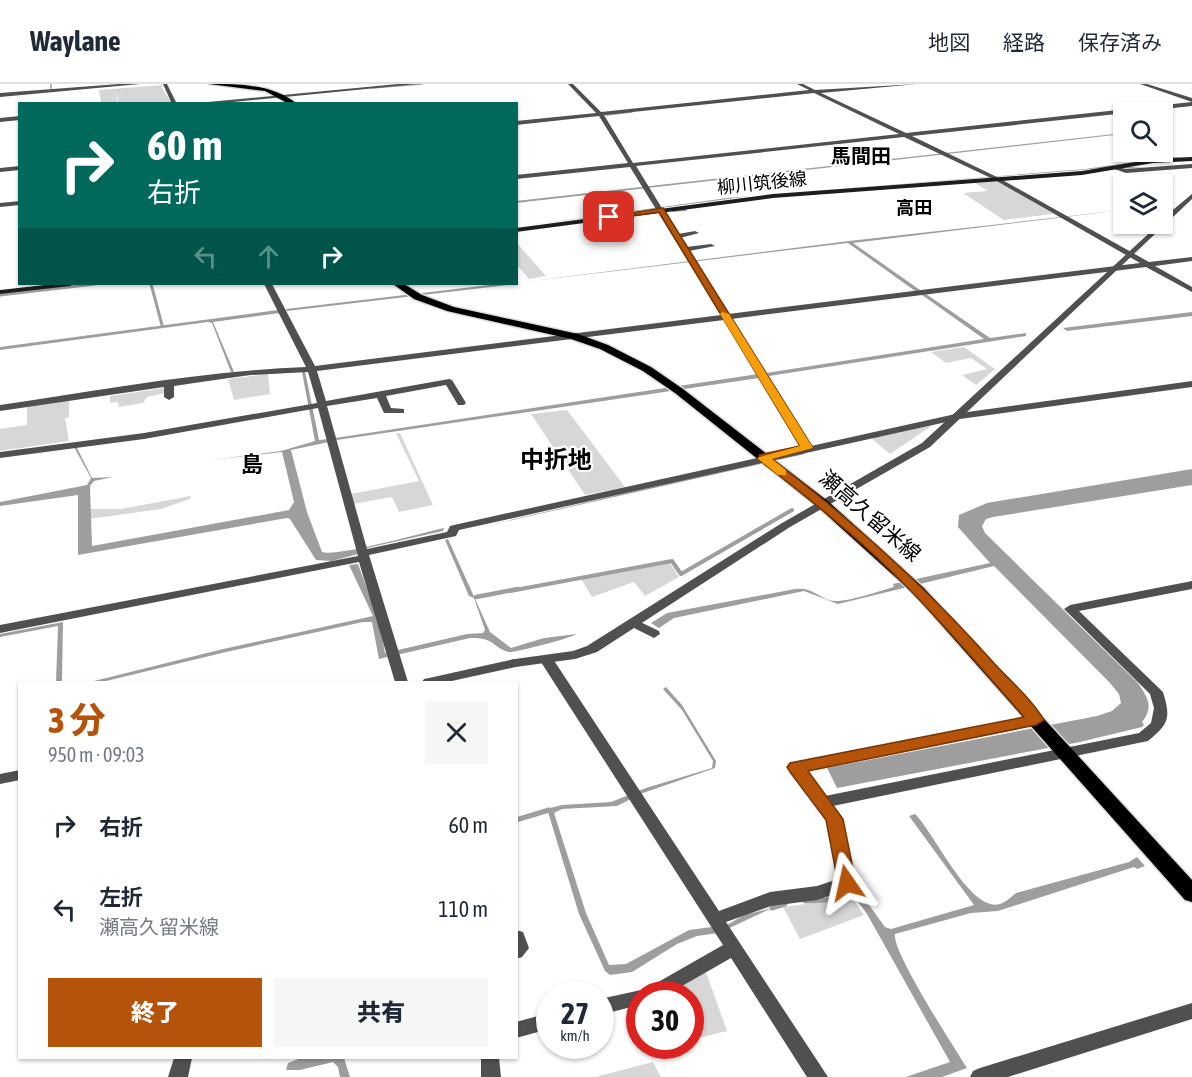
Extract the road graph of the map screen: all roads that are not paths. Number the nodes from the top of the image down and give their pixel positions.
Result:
1 (138, 84) edge
2 (165, 84) edge
3 (212, 84) edge
4 (415, 84) edge
5 (570, 84) edge
6 (799, 84) edge
7 (915, 84) edge
8 (1142, 84) edge
9 (814, 91) junction
10 (0, 95) edge
11 (282, 96) junction
12 (174, 102) edge
13 (212, 102) edge
14 (291, 102) edge
15 (1192, 102) edge
16 (601, 114) junction
17 (18, 118) edge
18 (0, 120) edge
19 (518, 123) edge
20 (906, 135) junction
21 (1192, 159) edge
22 (632, 165) junction
23 (1192, 166) edge
24 (18, 168) edge
25 (1114, 168) junction
26 (0, 170) edge
27 (518, 177) edge
28 (997, 179) junction
29 (1192, 196) edge
30 (18, 203) edge
31 (0, 205) edge
32 (661, 210) junction
33 (1173, 213) edge
34 (518, 230) edge
35 (694, 233) dead end
36 (1150, 234) edge
37 (676, 236) junction
38 (711, 246) dead end
39 (685, 249) junction
40 (1128, 255) junction
41 (1192, 259) edge
42 (1147, 266) junction
43 (1112, 270) junction
44 (61, 285) edge
45 (269, 285) edge
46 (400, 285) edge
47 (1192, 290) edge
48 (0, 292) edge
49 (727, 317) junction
50 (574, 336) junction
51 (312, 369) junction
52 (169, 383) junction
53 (1192, 384) edge
54 (381, 395) junction
55 (169, 397) dead end
56 (462, 403) dead end
57 (321, 404) junction
58 (0, 408) edge
59 (401, 411) dead end
60 (960, 416) junction
61 (807, 448) junction
62 (0, 455) edge
63 (766, 460) junction
64 (824, 505) junction
65 (363, 556) junction
66 (1192, 585) edge
67 (634, 623) junction
68 (0, 629) edge
69 (654, 634) dead end
70 (546, 659) junction
71 (402, 681) edge
72 (434, 681) edge
73 (1037, 721) junction
74 (1064, 752) junction
75 (18, 775) edge
76 (0, 779) edge
77 (824, 802) junction
78 (1192, 894) edge
79 (715, 919) junction
80 (734, 947) junction
81 (672, 981) edge
82 (1192, 1011) edge
83 (536, 1025) edge
84 (518, 1029) edge
85 (183, 1059) edge
86 (490, 1059) edge
87 (178, 1077) edge
88 (491, 1077) edge
89 (818, 1077) edge
90 (980, 1077) edge

1 - 10 street
2 - 12 street
3 - 11 main road
4 - 11 street
5 - 16 street
6 - 9 street
7 - 9 street
8 - 15 street
9 - 16 street
9 - 20 street
11 - 13 street
11 - 14 main road
15 - 20 street
16 - 19 street
16 - 22 street
17 - 18 street
20 - 22 street
20 - 28 street
21 - 25 main road, 柳川筑後線
22 - 27 street
22 - 32 street
23 - 25 street
24 - 26 street
25 - 28 main road, 柳川筑後線
28 - 32 main road, 柳川筑後線
28 - 40 street
29 - 33 street
30 - 31 street
32 - 34 main road, 柳川筑後線
32 - 37 street
35 - 37 street
36 - 40 street
37 - 39 street
38 - 39 street
39 - 49 street
40 - 42 street
40 - 43 street
41 - 42 street
42 - 43 street
42 - 47 street
43 - 49 street
43 - 60 street
44 - 48 main road
45 - 51 street
46 - 50 main road, 瀬高久留米線
49 - 50 street
49 - 61 street
50 - 51 street
50 - 63 main road, 瀬高久留米線
51 - 52 street
51 - 57 street
52 - 55 street
52 - 58 street
53 - 60 street
54 - 56 street
54 - 57 street
54 - 59 street
57 - 62 street
57 - 65 street
60 - 61 street
60 - 64 street
61 - 63 street
63 - 64 main road, 瀬高久留米線
63 - 65 street
64 - 67 street
64 - 73 main road, 瀬高久留米線
65 - 68 street
65 - 71 street
66 - 74 street
67 - 69 street
67 - 70 street
70 - 72 street
70 - 79 street
73 - 74 main road, 瀬高久留米線
73 - 77 street
74 - 77 street
74 - 78 main road, 瀬高久留米線
75 - 76 street
77 - 79 street
79 - 80 street
80 - 81 street
80 - 89 street
82 - 90 street
83 - 84 street
85 - 87 street
86 - 88 street

